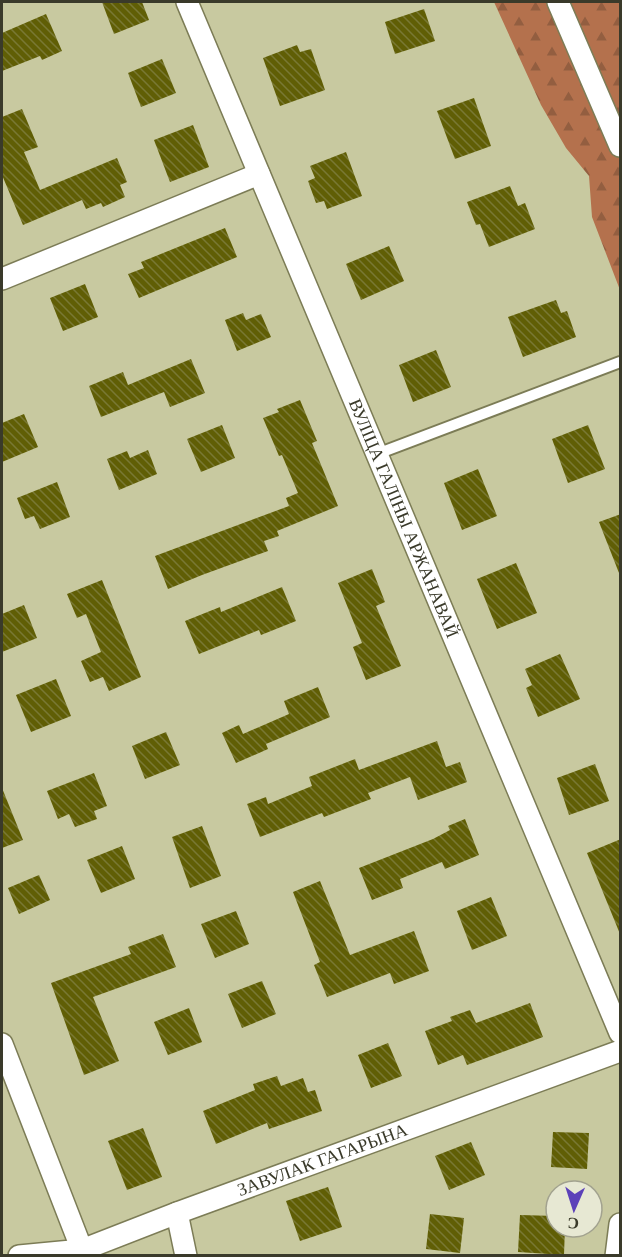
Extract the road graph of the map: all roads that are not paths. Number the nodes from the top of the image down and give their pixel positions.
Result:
1 (187, 2) edge
2 (558, 2) edge
3 (621, 146) edge
4 (260, 174) junction
5 (2, 279) edge
6 (621, 362) edge
7 (377, 454) junction
8 (621, 1033) edge
9 (2, 1044) edge
10 (621, 1051) edge
11 (177, 1213) junction
12 (621, 1224) edge
13 (82, 1253) edge
14 (19, 1256) edge
15 (186, 1256) edge
16 (616, 1256) edge

1 - 4 street, ВУЛІЦА ГАЛІНЫ АРЖАНАВАЙ
2 - 3 street
4 - 5 street
4 - 7 street, ВУЛІЦА ГАЛІНЫ АРЖАНАВАЙ
6 - 7 lane
7 - 8 street, ВУЛІЦА ГАЛІНЫ АРЖАНАВАЙ
9 - 13 street
10 - 11 street, ЗАВУЛАК ГАГАРЫНА
11 - 13 street, ЗАВУЛАК ГАГАРЫНА
11 - 15 street
12 - 16 street
13 - 14 street, ЗАВУЛАК ГАГАРЫНА

